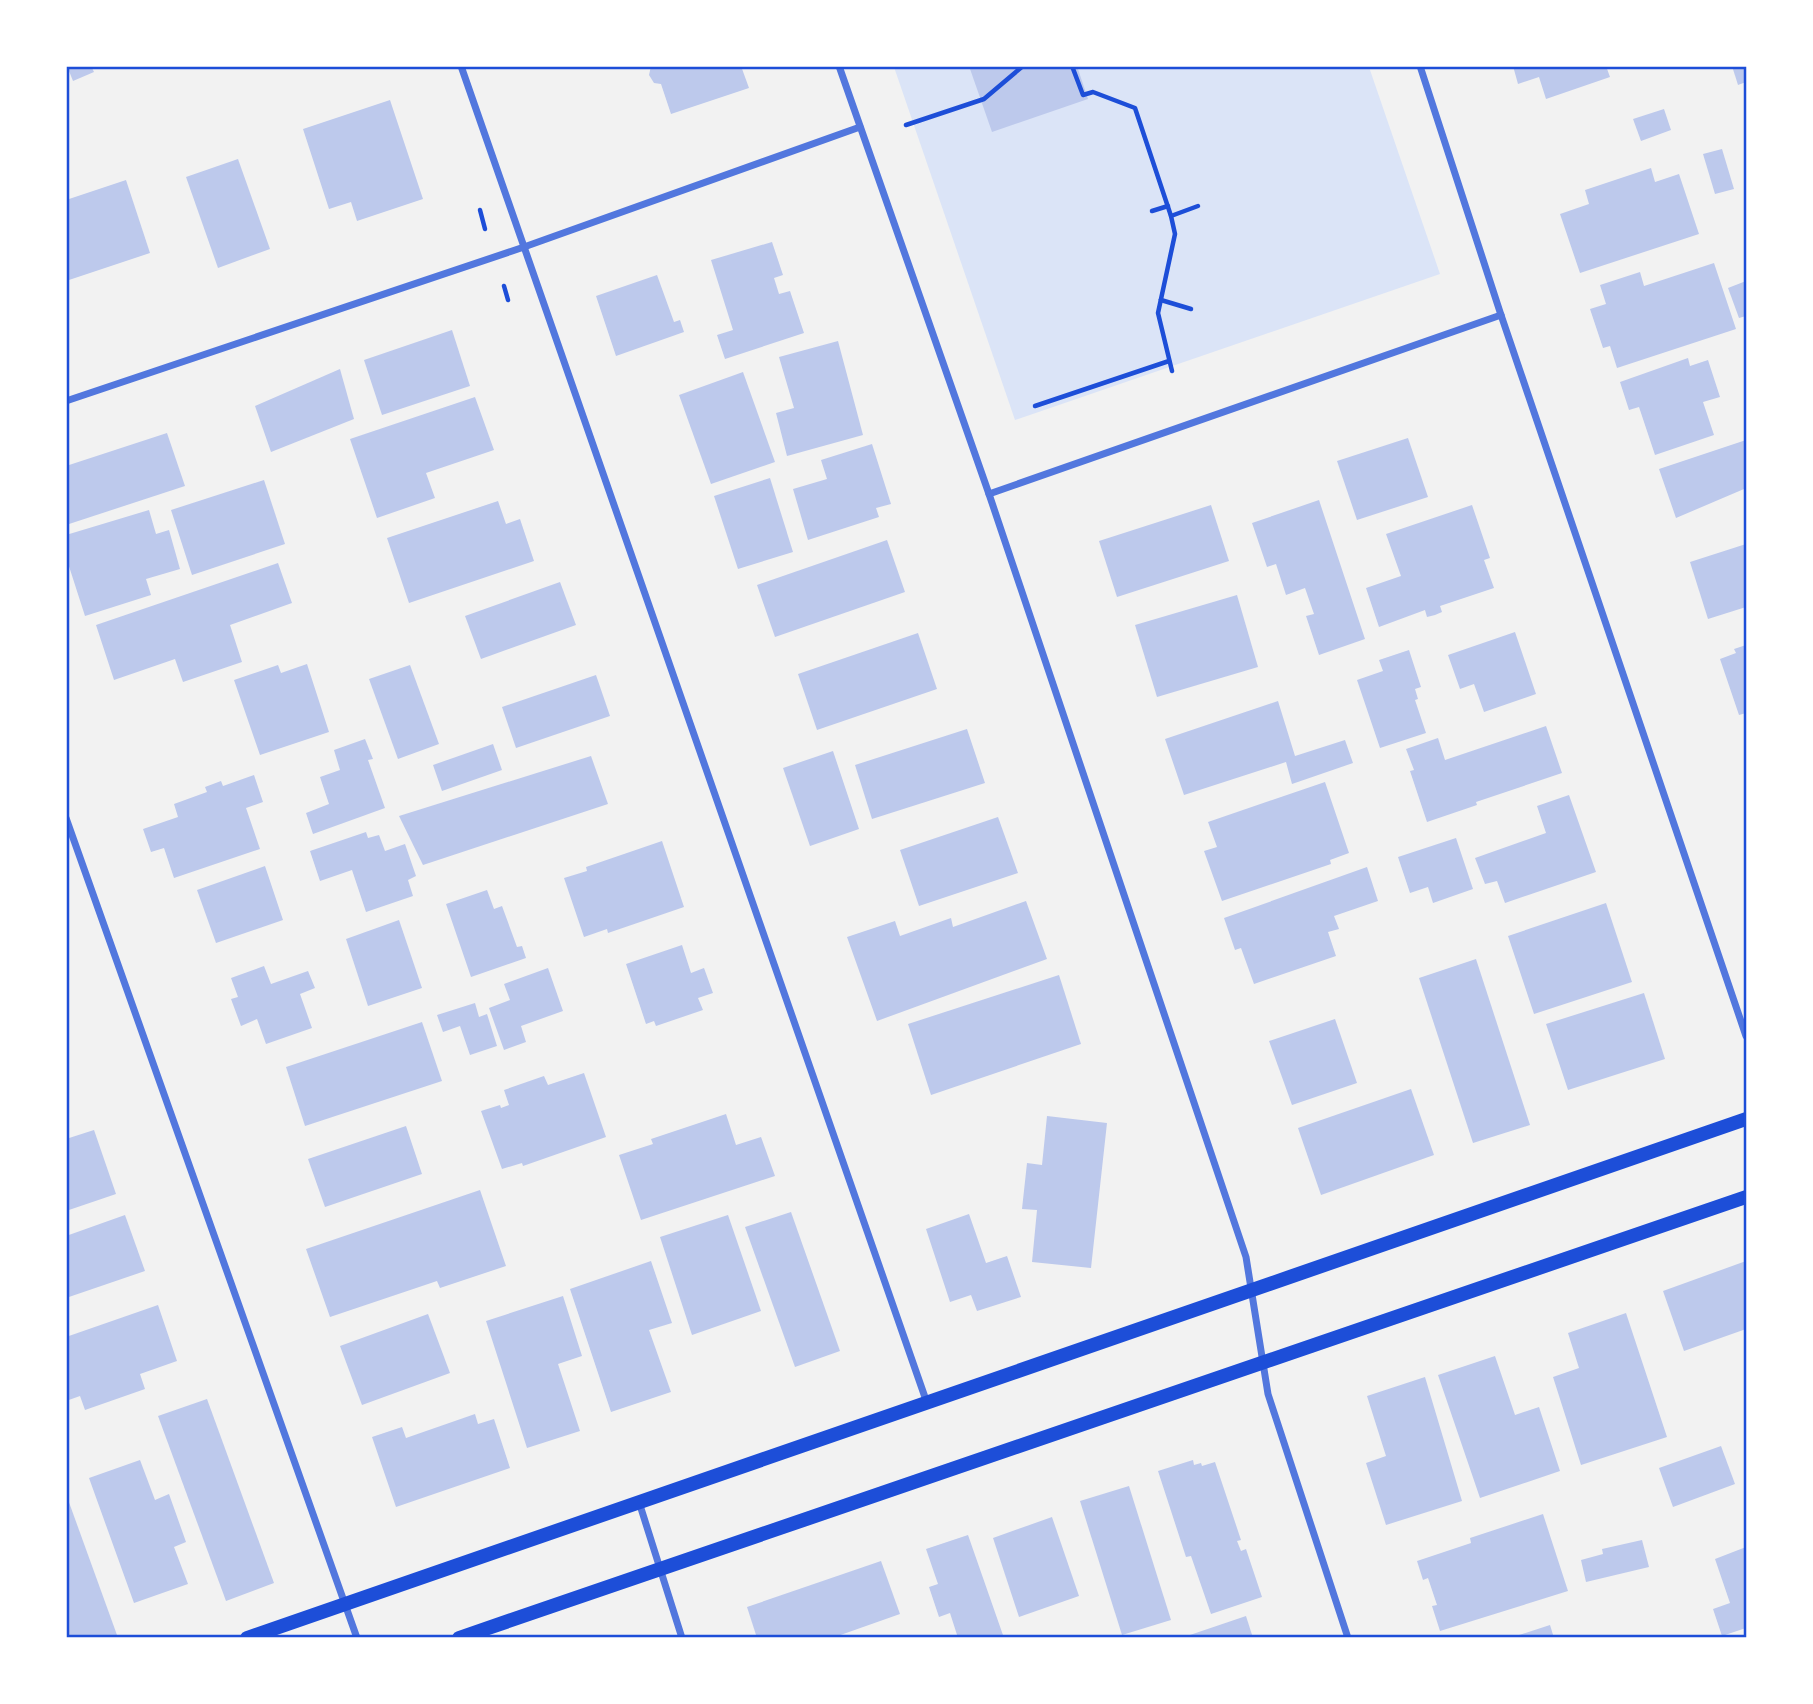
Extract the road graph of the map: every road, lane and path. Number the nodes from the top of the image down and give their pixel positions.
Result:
1 (461, 66) edge
2 (839, 66) edge
3 (1023, 66) edge
4 (1072, 66) edge
5 (1420, 66) edge
6 (906, 125) dead end
7 (860, 127) junction
8 (1168, 206) junction
9 (1198, 206) dead end
10 (480, 210) dead end
11 (1152, 211) dead end
12 (1171, 216) junction
13 (485, 229) dead end
14 (524, 247) junction
15 (504, 286) dead end
16 (508, 300) dead end
17 (1161, 300) junction
18 (1191, 309) dead end
19 (1501, 315) junction
20 (1169, 361) junction
21 (1172, 371) dead end
22 (66, 401) edge
23 (1035, 406) dead end
24 (989, 494) junction
25 (66, 818) edge
26 (1746, 1036) edge
27 (1746, 1119) edge
28 (1746, 1196) edge
29 (1253, 1290) junction
30 (1264, 1361) junction
31 (927, 1402) junction
32 (639, 1502) junction
33 (660, 1567) junction
34 (345, 1603) junction
35 (247, 1637) edge
36 (357, 1637) edge
37 (458, 1637) edge
38 (682, 1637) edge
39 (1348, 1637) edge

1 - 14 street
2 - 7 street
3 - 6 path
4 - 8 path
5 - 19 street
7 - 14 street
7 - 24 street
8 - 11 path
8 - 12 path
9 - 12 path
10 - 13 path
12 - 17 path
14 - 22 street
14 - 31 street
15 - 16 path
17 - 18 path
17 - 20 path
19 - 24 street
19 - 26 street
20 - 21 path
20 - 23 path
24 - 29 street
25 - 34 street
27 - 29 main road
28 - 30 main road
29 - 30 street
29 - 31 main road
30 - 33 main road
30 - 39 street
31 - 32 main road
32 - 33 street
32 - 34 main road
33 - 37 main road
33 - 38 street
34 - 35 main road
34 - 36 street

